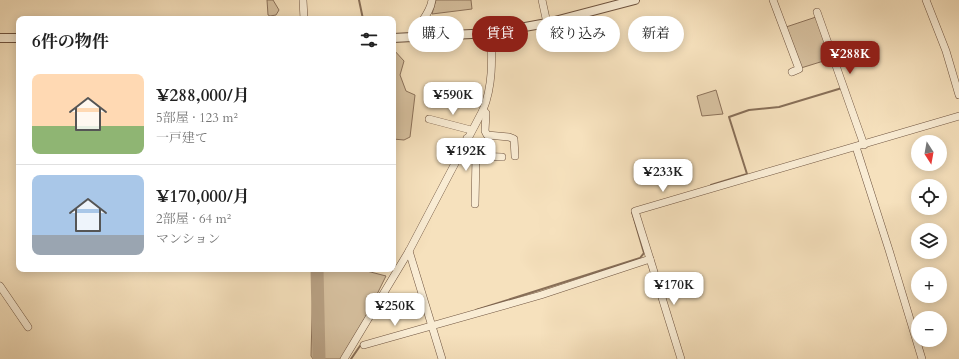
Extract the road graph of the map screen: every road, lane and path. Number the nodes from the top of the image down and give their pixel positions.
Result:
1 (304, 0) edge
2 (432, 0) edge
3 (542, 0) edge
4 (635, 0) edge
5 (773, 0) edge
6 (926, 0) edge
7 (817, 12) dead end
8 (304, 16) edge
9 (426, 16) edge
10 (545, 16) edge
11 (574, 16) edge
12 (408, 37) edge
13 (0, 38) edge
14 (16, 38) edge
15 (396, 38) edge
16 (492, 52) edge
17 (792, 72) dead end
18 (959, 95) edge
19 (483, 110) junction
20 (959, 116) edge
21 (429, 119) dead end
22 (471, 130) junction
23 (467, 138) junction
24 (864, 145) junction
25 (856, 147) junction
26 (476, 156) junction
27 (515, 156) dead end
28 (502, 157) dead end
29 (475, 204) dead end
30 (409, 251) junction
31 (650, 259) junction
32 (0, 286) edge
33 (432, 326) junction
34 (28, 327) dead end
35 (364, 345) dead end
36 (344, 359) edge
37 (442, 359) edge
38 (681, 359) edge
39 (922, 359) edge

1 - 8 street
2 - 9 street
3 - 10 street
4 - 11 street
5 - 17 street
6 - 18 street
7 - 24 street
12 - 15 street
13 - 14 street
16 - 19 street
19 - 22 street
19 - 27 street
20 - 24 street
21 - 22 street
22 - 23 street
23 - 26 street
23 - 30 street
24 - 25 street
25 - 31 street
25 - 39 street
26 - 28 street
26 - 29 street
30 - 33 street
30 - 36 street
31 - 33 street
31 - 38 street
32 - 34 street
33 - 35 street
33 - 37 street

